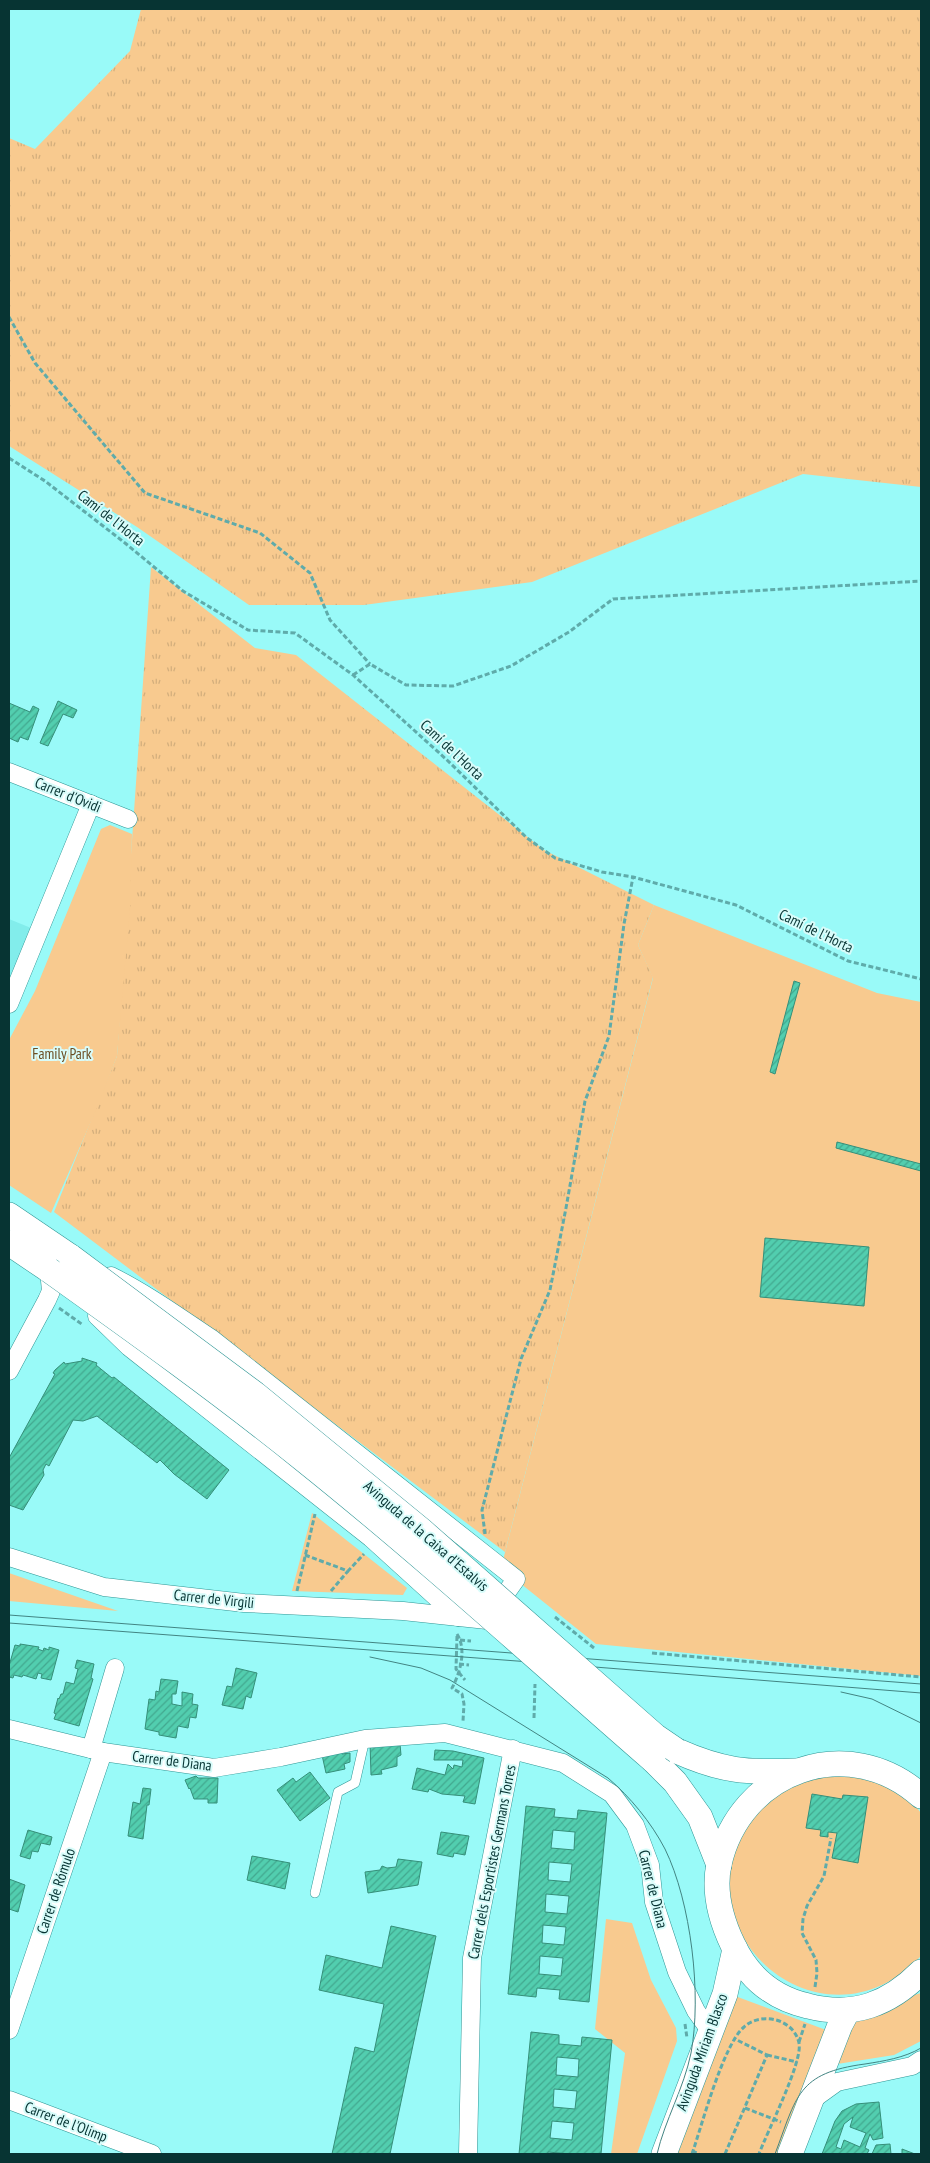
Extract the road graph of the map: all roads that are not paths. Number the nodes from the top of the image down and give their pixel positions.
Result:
1 (9, 772) edge
2 (91, 804) junction
3 (128, 819) dead end
4 (9, 1004) edge
5 (9, 1215) edge
6 (9, 1243) edge
7 (70, 1257) junction
8 (50, 1270) junction
9 (9, 1372) edge
10 (9, 1557) edge
11 (516, 1579) joint
12 (433, 1593) junction
13 (423, 1613) junction
14 (458, 1626) junction
15 (115, 1668) dead end
16 (9, 1729) edge
17 (365, 1739) junction
18 (513, 1749) junction
19 (97, 1750) junction
20 (795, 1771) junction
21 (921, 1796) edge
22 (719, 1865) junction
23 (315, 1893) dead end
24 (735, 1949) junction
25 (921, 1972) edge
26 (910, 1988) edge
27 (848, 2010) junction
28 (9, 2030) edge
29 (711, 2032) junction
30 (921, 2060) edge
31 (9, 2100) edge
32 (808, 2104) junction
33 (152, 2154) edge
34 (468, 2154) edge
35 (664, 2154) edge
36 (790, 2154) edge

1 - 2 street, Carrer d'Ovidi
2 - 3 street, Carrer d'Ovidi
2 - 4 street
5 - 7 main road, Avinguda de la Caixa d'Estalvis
6 - 8 main road, Avinguda de la Caixa d'Estalvis
7 - 11 street, Avinguda de la Caixa d'Estalvis
7 - 20 main road, Avinguda de la Caixa d'Estalvis, bridge
8 - 9 street
8 - 12 street, Avinguda de la Caixa d'Estalvis
8 - 22 main road, Avinguda de la Caixa d'Estalvis, bridge
10 - 13 street, Carrer de Virgili
11 - 14 street, Carrer de Virgili
12 - 13 street
12 - 14 street, Avinguda de la Caixa d'Estalvis
13 - 14 street, Carrer de Virgili
15 - 19 street, Carrer de Rómulo
16 - 19 street, Carrer de Diana
17 - 18 street, Carrer de Diana
17 - 19 street, Carrer de Diana
17 - 23 lane
18 - 29 street, Carrer de Diana
18 - 34 street, Carrer dels Esportistes Germans Torres
19 - 28 street, Carrer de Rómulo
20 - 21 main road
20 - 22 main road
22 - 24 main road
24 - 27 main road
24 - 29 main road, Avinguda Míriam Blasco
25 - 26 main road
26 - 27 main road
27 - 32 main road
29 - 35 main road, Avinguda Míriam Blasco
30 - 32 street
31 - 33 street, Carrer de l'Olimp
32 - 36 main road

